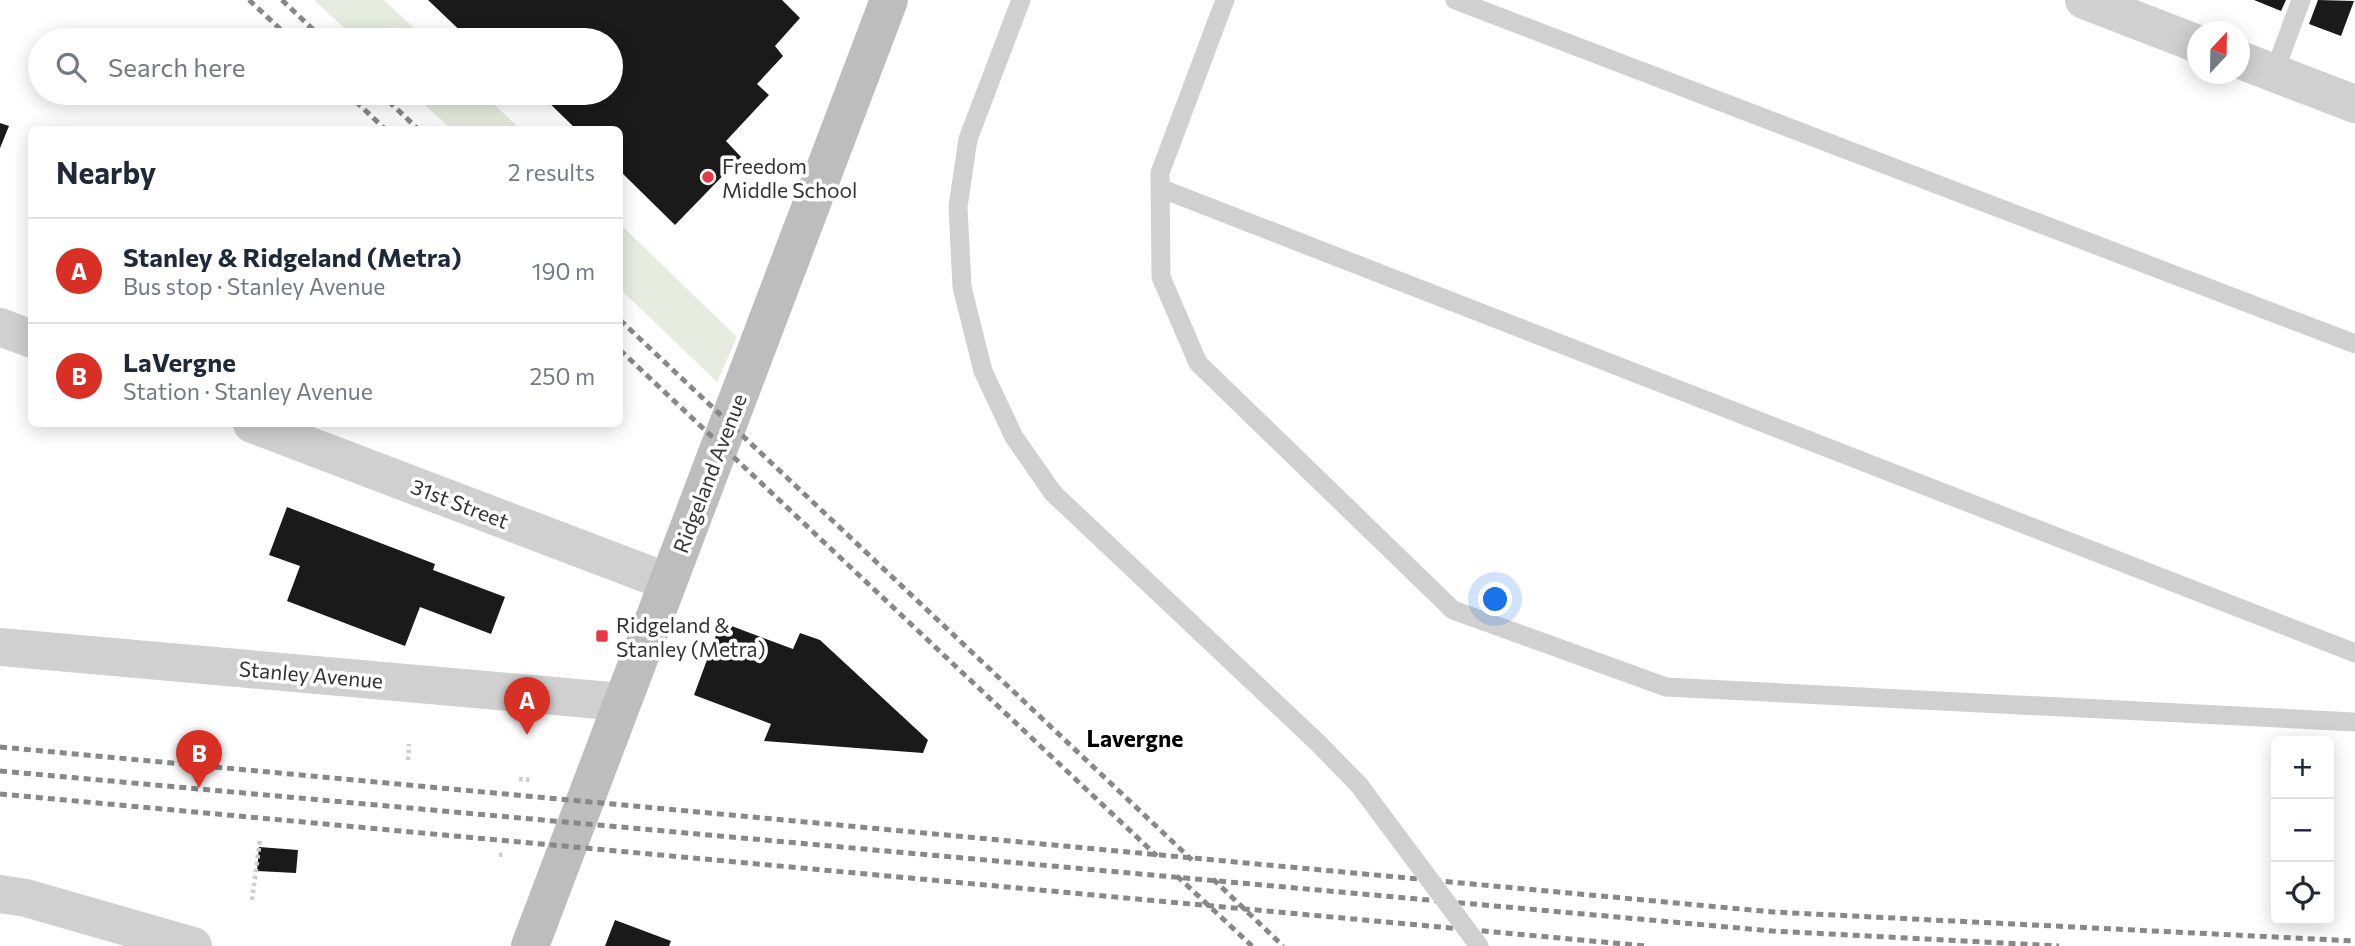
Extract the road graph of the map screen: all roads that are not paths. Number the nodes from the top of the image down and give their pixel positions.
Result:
1 (889, 0) edge
2 (1021, 0) edge
3 (1225, 0) edge
4 (1455, 0) edge
5 (2084, 0) edge
6 (2301, 0) edge
7 (2187, 40) edge
8 (2257, 66) edge
9 (2355, 104) edge
10 (1160, 188) junction
11 (0, 327) edge
12 (28, 338) edge
13 (2355, 344) edge
14 (260, 427) edge
15 (668, 582) junction
16 (0, 647) edge
17 (2355, 653) edge
18 (622, 702) junction
19 (2355, 722) edge
20 (0, 894) edge
21 (192, 946) edge
22 (530, 946) edge
23 (1479, 946) edge

1 - 15 street, Ridgeland Avenue
2 - 23 lane, bridge
3 - 10 lane
4 - 13 lane
5 - 7 street
6 - 8 lane
8 - 9 street
10 - 17 lane
10 - 19 lane
11 - 12 street
14 - 15 street, 31st Street
15 - 18 street, Ridgeland Avenue
16 - 18 street, Stanley Avenue
18 - 22 street, Ridgeland Avenue
20 - 21 street

